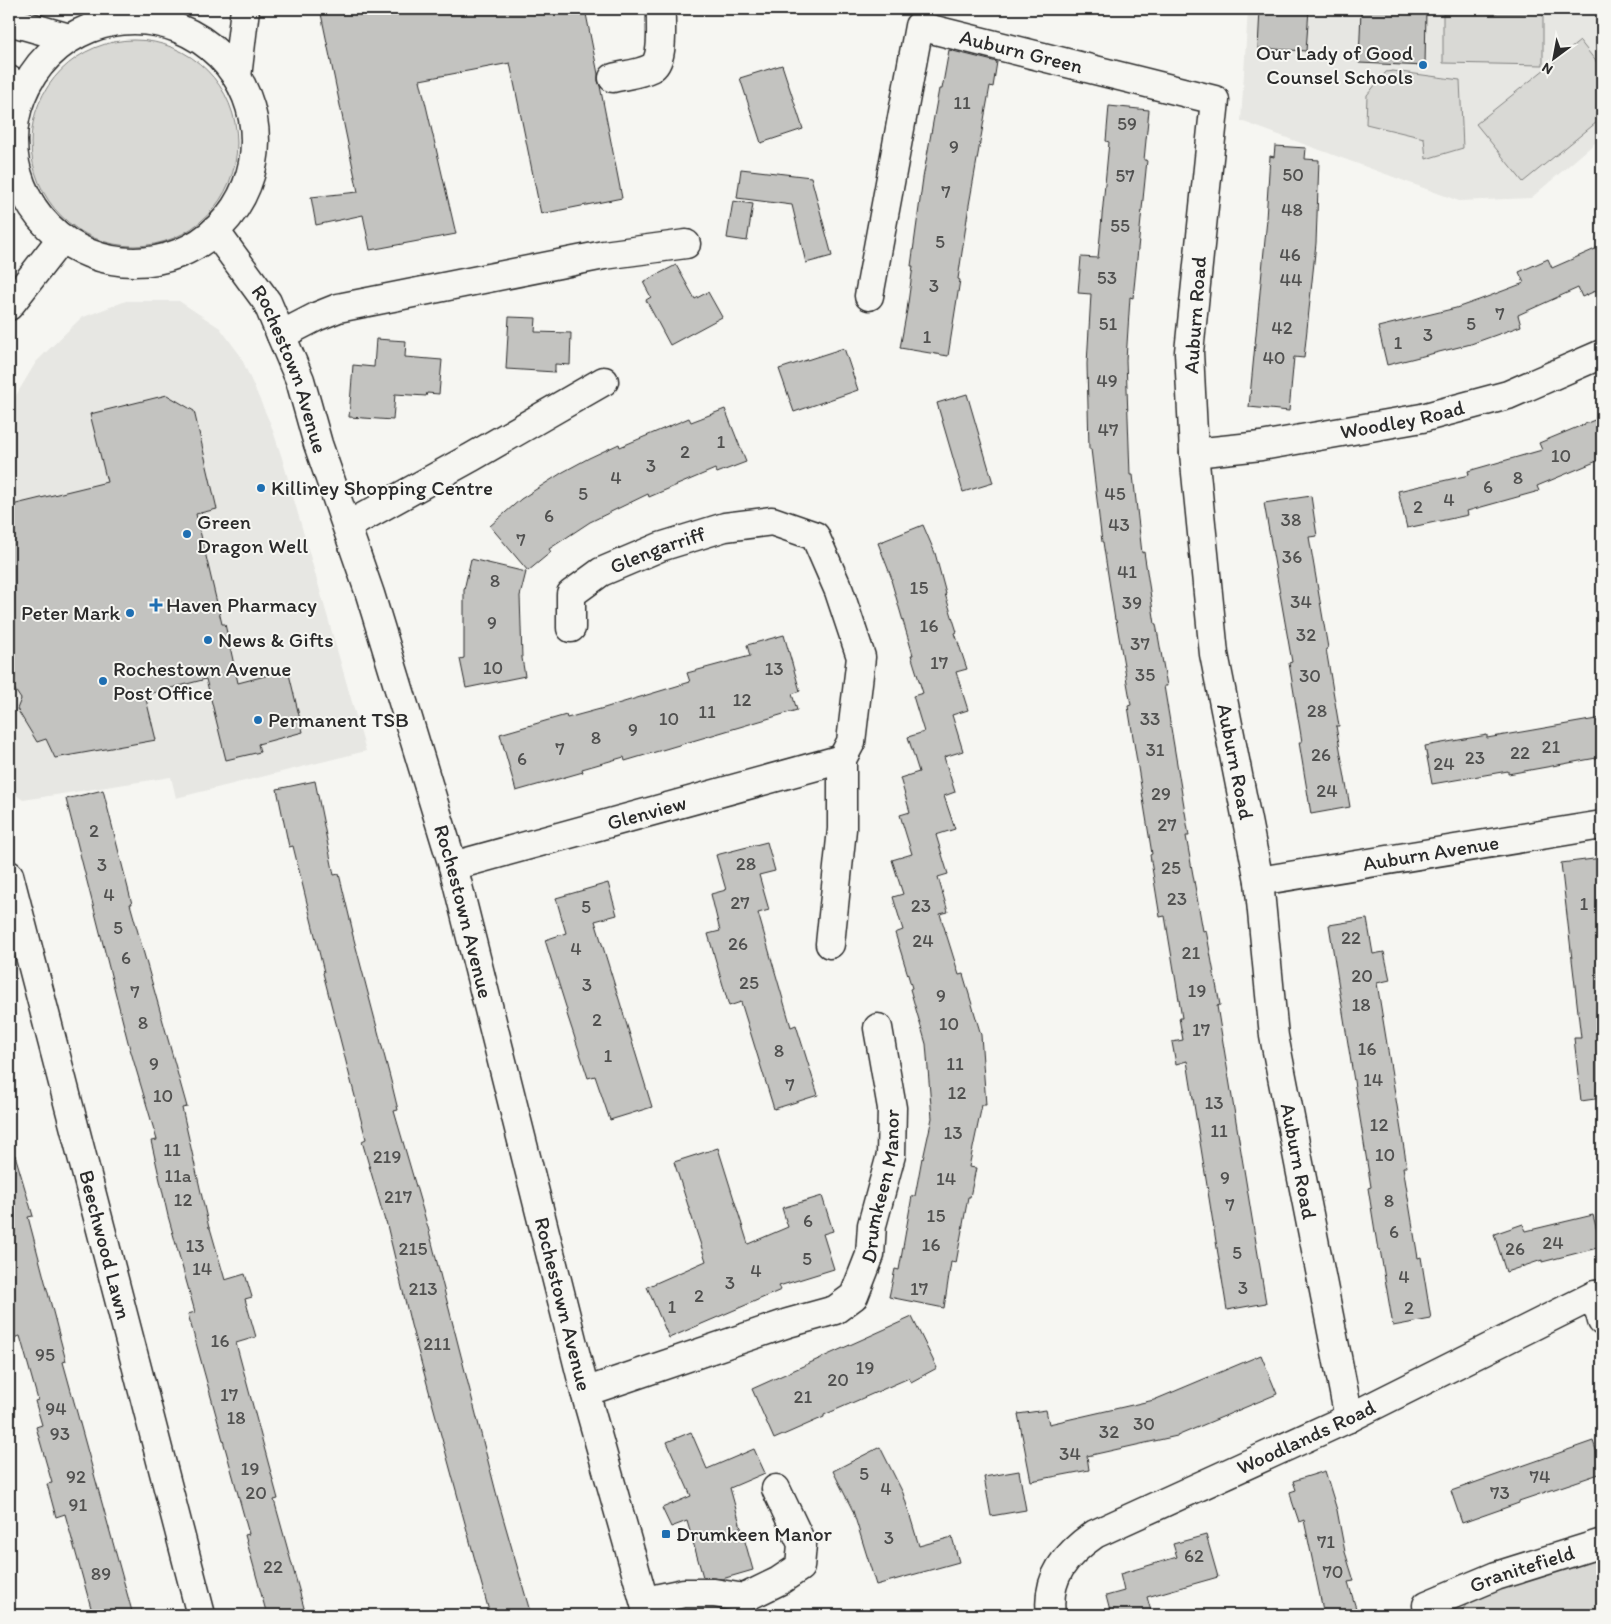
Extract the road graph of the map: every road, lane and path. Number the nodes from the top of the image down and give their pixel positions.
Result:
1 (245, 9) edge
2 (661, 9) edge
3 (148, 14) edge
4 (9, 21) edge
5 (69, 38) junction
6 (237, 77) junction
7 (613, 78) dead end
8 (14, 89) edge
9 (1215, 100) joint
10 (215, 231) junction
11 (61, 239) junction
12 (686, 244) dead end
13 (869, 296) dead end
14 (9, 306) edge
15 (281, 335) junction
16 (1602, 354) edge
17 (604, 382) dead end
18 (1194, 453) junction
19 (348, 526) junction
20 (571, 628) dead end
21 (842, 760) junction
22 (1602, 825) edge
23 (452, 866) junction
24 (9, 875) edge
25 (1259, 881) junction
26 (830, 944) dead end
27 (878, 1028) dead end
28 (1600, 1303) edge
29 (585, 1392) junction
30 (1349, 1418) junction
31 (776, 1489) dead end
32 (1602, 1543) edge
33 (646, 1608) edge
34 (201, 1615) edge
35 (1051, 1615) edge
36 (1429, 1615) edge

1 - 6 street
2 - 7 street
3 - 5 street
3 - 6 street
4 - 5 street
5 - 8 street
6 - 10 street
8 - 11 street
9 - 13 street, Auburn Green
9 - 18 street, Auburn Road
10 - 11 street
10 - 15 street, Rochestown Avenue
11 - 14 street
12 - 15 street
15 - 19 street, Rochestown Avenue
16 - 18 street, Woodley Road
17 - 19 street
18 - 25 street, Auburn Road
19 - 23 street, Rochestown Avenue
20 - 21 street, Glengarriff
21 - 23 street, Glenview
21 - 26 street
22 - 25 street, Auburn Avenue
23 - 29 street, Rochestown Avenue
24 - 34 street, Beechwood Lawn
25 - 30 street, Auburn Road
27 - 29 street, Drumkeen Manor
28 - 30 street, Woodlands Road
29 - 33 street, Rochestown Avenue
30 - 35 street, Woodlands Road
31 - 33 street
32 - 36 street, Granitefield

